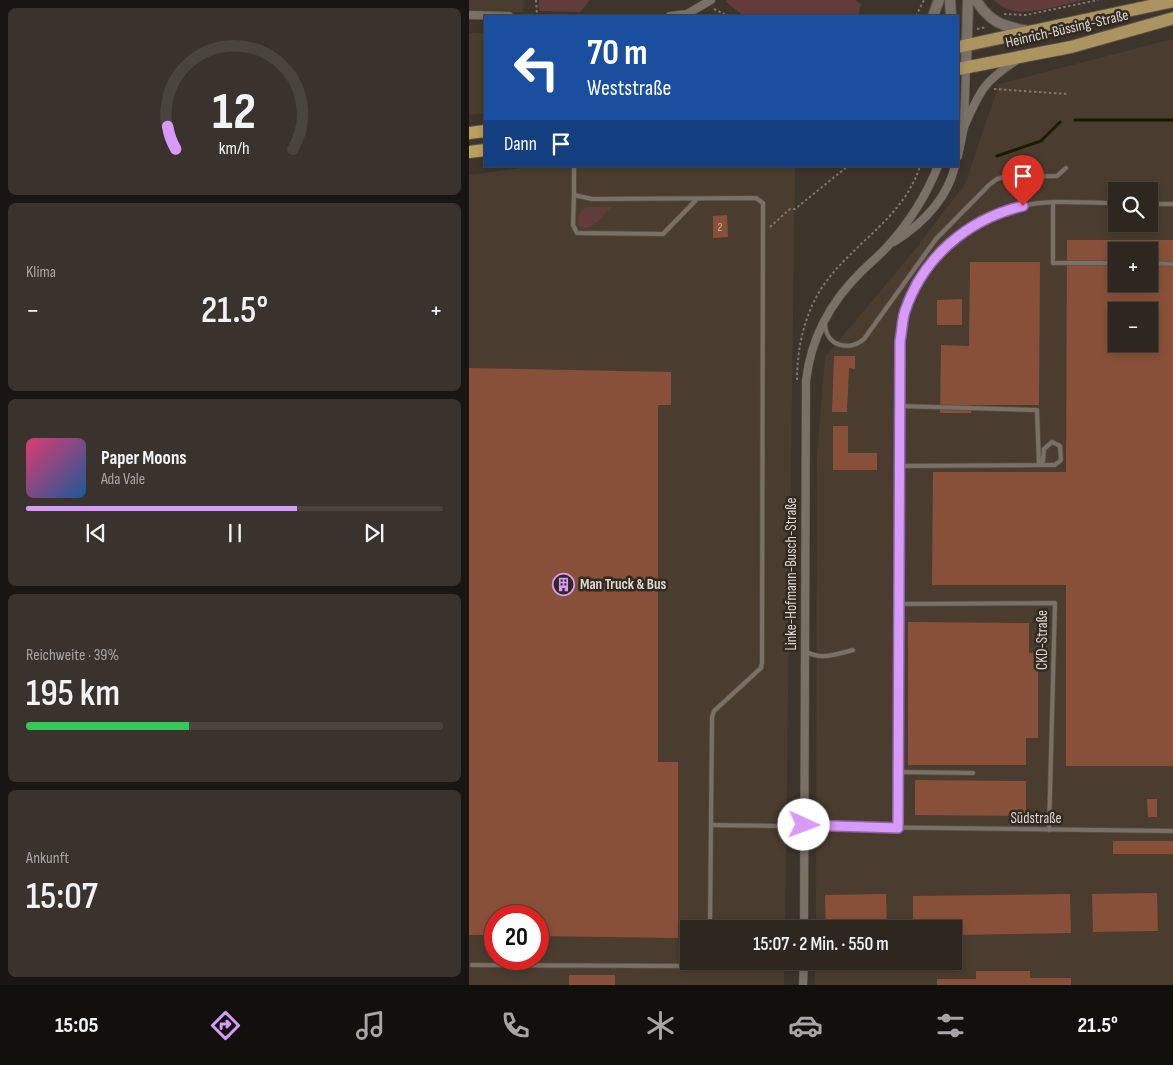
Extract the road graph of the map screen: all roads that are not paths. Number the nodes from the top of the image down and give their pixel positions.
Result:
1 (939, 0) edge
2 (950, 0) edge
3 (968, 0) edge
4 (976, 0) edge
5 (1173, 1) edge
6 (709, 2) edge
7 (469, 15) edge
8 (484, 15) edge
9 (678, 15) edge
10 (933, 15) edge
11 (951, 15) edge
12 (1173, 18) edge
13 (1031, 32) junction
14 (962, 46) edge
15 (1021, 58) junction
16 (962, 68) edge
17 (965, 127) junction
18 (484, 131) edge
19 (469, 133) edge
20 (484, 150) edge
21 (469, 152) edge
22 (959, 152) edge
23 (574, 167) edge
24 (938, 167) edge
25 (955, 167) edge
26 (1065, 168) dead end
27 (574, 195) junction
28 (696, 199) junction
29 (1053, 203) junction
30 (1108, 203) edge
31 (1158, 204) edge
32 (1173, 204) edge
33 (887, 248) junction
34 (1108, 263) edge
35 (1158, 264) edge
36 (1173, 264) edge
37 (825, 316) junction
38 (900, 406) junction
39 (1039, 465) junction
40 (900, 466) junction
41 (899, 604) junction
42 (804, 650) junction
43 (853, 650) dead end
44 (899, 772) junction
45 (973, 773) dead end
46 (711, 825) junction
47 (804, 825) junction
48 (898, 828) junction
49 (1049, 830) junction
50 (1173, 831) edge
51 (710, 920) edge
52 (804, 920) edge
53 (473, 965) dead end
54 (680, 966) edge
55 (804, 970) edge
56 (803, 985) edge

1 - 10 street
2 - 11 street
3 - 14 street
4 - 13 street
5 - 13 main road, Heinrich-Büssing-Straße
6 - 9 street
7 - 8 street
12 - 15 main road, Heinrich-Büssing-Straße
13 - 14 main road, Heinrich-Büssing-Straße
14 - 16 street
15 - 16 main road, Heinrich-Büssing-Straße
15 - 17 street
16 - 17 street
17 - 22 street
18 - 19 highway
20 - 21 highway
23 - 27 lane
24 - 33 street, Linke-Hofmann-Busch-Straße
25 - 33 street, Linke-Hofmann-Busch-Straße
26 - 37 lane
27 - 28 lane
27 - 28 lane
28 - 46 lane
29 - 30 lane
29 - 34 lane
29 - 38 lane
31 - 32 lane
33 - 37 street, Linke-Hofmann-Busch-Straße
35 - 36 lane
37 - 42 street, Linke-Hofmann-Busch-Straße
38 - 39 lane
38 - 40 lane
39 - 39 lane
39 - 40 lane
40 - 41 lane
41 - 44 lane
41 - 49 lane, CKD-Straße
42 - 43 lane
42 - 47 street, Linke-Hofmann-Busch-Straße
44 - 45 lane
44 - 48 lane
46 - 47 lane, Südstraße
46 - 51 lane
47 - 48 lane, Südstraße
47 - 52 street, Linke-Hofmann-Busch-Straße
48 - 49 lane, Südstraße
49 - 50 lane, Südstraße
53 - 54 lane
55 - 56 street

